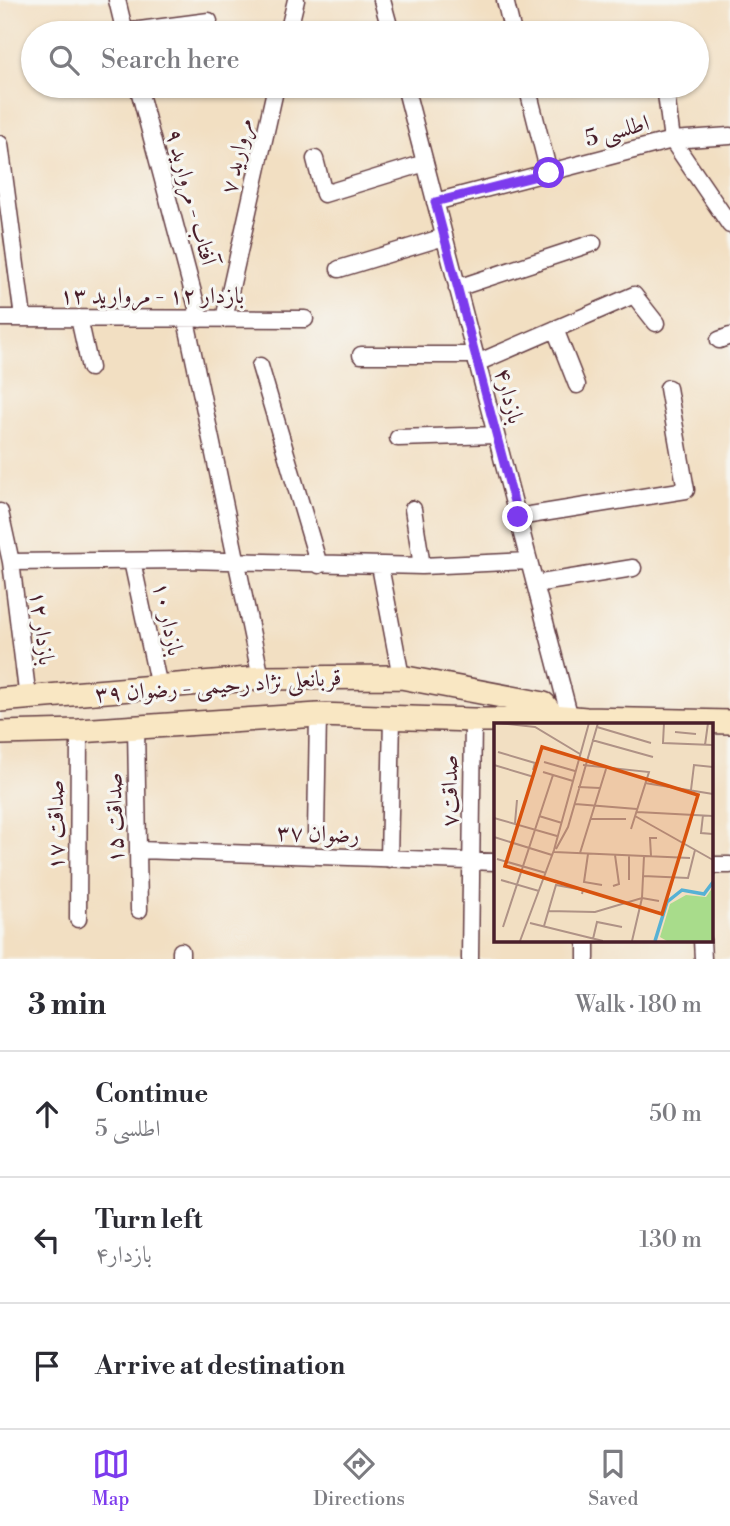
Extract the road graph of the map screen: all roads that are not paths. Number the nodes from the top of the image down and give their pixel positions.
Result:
1 (117, 0) edge
2 (296, 0) edge
3 (382, 0) edge
4 (505, 0) edge
5 (122, 21) edge
6 (291, 21) edge
7 (388, 21) edge
8 (510, 21) edge
9 (141, 98) edge
10 (273, 98) edge
11 (407, 98) edge
12 (530, 98) edge
13 (667, 98) edge
14 (730, 136) edge
15 (672, 141) junction
16 (0, 145) edge
17 (315, 159) dead end
18 (425, 163) junction
19 (549, 173) junction
20 (435, 202) junction
21 (730, 225) edge
22 (6, 230) edge
23 (444, 237) junction
24 (593, 243) dead end
25 (339, 268) dead end
26 (457, 288) junction
27 (0, 318) edge
28 (23, 318) junction
29 (79, 318) junction
30 (193, 319) junction
31 (224, 319) junction
32 (305, 319) dead end
33 (656, 323) dead end
34 (555, 330) junction
35 (361, 355) dead end
36 (476, 359) junction
37 (260, 366) dead end
38 (90, 368) dead end
39 (577, 385) dead end
40 (668, 388) dead end
41 (496, 435) junction
42 (398, 438) dead end
43 (413, 509) dead end
44 (0, 512) edge
45 (518, 517) junction
46 (132, 561) junction
47 (529, 561) junction
48 (11, 562) junction
49 (236, 562) junction
50 (319, 565) junction
51 (380, 566) junction
52 (422, 566) junction
53 (633, 568) dead end
54 (535, 584) junction
55 (401, 677) junction
56 (261, 678) junction
57 (159, 687) junction
58 (28, 699) junction
59 (0, 700) edge
60 (318, 715) junction
61 (392, 718) junction
62 (574, 719) edge
63 (473, 720) junction
64 (730, 722) edge
65 (699, 723) edge
66 (136, 726) junction
67 (79, 731) junction
68 (0, 733) edge
69 (316, 832) dead end
70 (139, 850) junction
71 (389, 859) junction
72 (472, 862) junction
73 (494, 862) edge
74 (712, 865) edge
75 (730, 865) edge
76 (139, 910) dead end
77 (78, 919) dead end
78 (470, 959) edge

1 - 5 street
2 - 6 street
3 - 7 street
4 - 8 street
9 - 30 street, آفتاب - مروارید ۹
10 - 31 street, مروارید ۷
11 - 18 street, بازدار۴
12 - 19 street
13 - 15 street
14 - 15 street, اطلسی 5
15 - 19 street, اطلسی 5
15 - 21 street
16 - 22 street
17 - 18 street
18 - 20 street, بازدار۴
19 - 20 street, اطلسی 5
20 - 23 street, بازدار۴
22 - 28 street
23 - 25 street
23 - 26 street, بازدار۴
24 - 26 street
26 - 36 street, بازدار۴
27 - 28 street, بازدار ۱۲ - مروارید ۱۳
28 - 29 street, بازدار ۱۲ - مروارید ۱۳
29 - 30 street, بازدار ۱۲ - مروارید ۱۳
29 - 38 street
30 - 31 street, بازدار ۱۲ - مروارید ۱۳
30 - 49 street, آفتاب - مروارید ۹
31 - 32 street, بازدار ۱۲ - مروارید ۱۳
33 - 34 street
34 - 36 street
34 - 39 street
35 - 36 street
36 - 41 street, بازدار۴
37 - 50 street
40 - 45 street
41 - 42 street
41 - 45 street, بازدار۴
43 - 52 street
44 - 48 street
45 - 47 street, بازدار۴
46 - 48 street
46 - 49 street
46 - 57 street, بازدار ۱۰
47 - 52 street
47 - 54 street, بازدار۴
48 - 58 street, بازدار ۱۲
49 - 50 street
49 - 56 street, آفتاب - مروارید ۹
50 - 51 street
51 - 52 street
51 - 55 street
53 - 54 street
54 - 62 street, بازدار۴
55 - 56 main road, قربانعلی نژاد رحیمی - رضوان ۳۹
55 - 62 main road, قربانعلی نژاد رحیمی - رضوان ۳۹
56 - 57 main road, قربانعلی نژاد رحیمی - رضوان ۳۹
57 - 58 main road, قربانعلی نژاد رحیمی - رضوان ۳۹
58 - 59 main road, قربانعلی نژاد رحیمی - رضوان ۳۹
60 - 61 main road, قربانعلی نژاد رحیمی - رضوان ۳۹
60 - 66 main road, قربانعلی نژاد رحیمی - رضوان ۳۹
60 - 69 street
61 - 63 main road, قربانعلی نژاد رحیمی - رضوان ۳۹
61 - 71 street
62 - 63 main road, قربانعلی نژاد رحیمی - رضوان ۳۹
62 - 65 main road, قربانعلی نژاد رحیمی - رضوان ۳۹
63 - 72 street, صداقت۷
64 - 65 main road, قربانعلی نژاد رحیمی - رضوان ۳۹
66 - 67 main road, قربانعلی نژاد رحیمی - رضوان ۳۹
66 - 70 street, صداقت ۱۵
67 - 68 main road, قربانعلی نژاد رحیمی - رضوان ۳۹
67 - 77 street, صداقت ۱۷
70 - 71 street, رضوان ۳۷
70 - 76 street, صداقت ۱۵
71 - 72 street, رضوان ۳۷
72 - 73 street, رضوان ۳۷
72 - 78 street, صداقت۷
74 - 75 street

